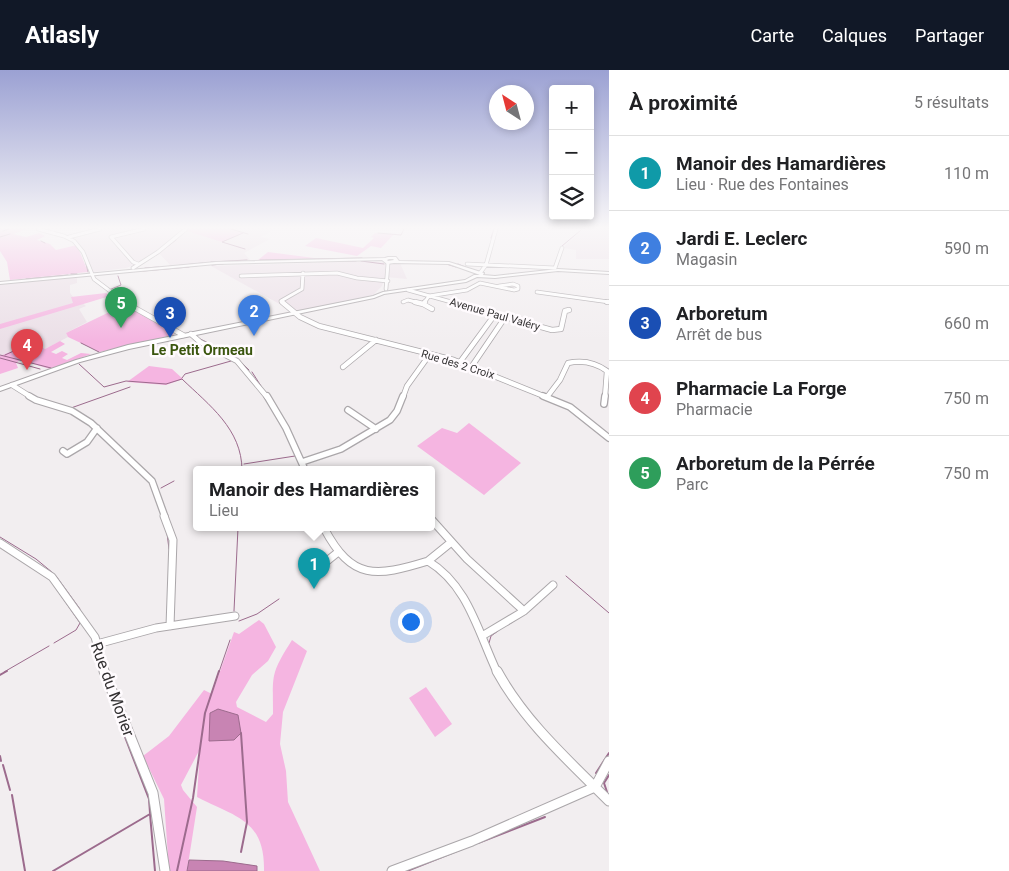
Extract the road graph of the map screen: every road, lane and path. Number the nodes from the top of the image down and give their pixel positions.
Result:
1 (88, 266) edge
2 (135, 266) edge
3 (178, 266) edge
4 (389, 266) edge
5 (457, 266) edge
6 (485, 266) edge
7 (518, 266) edge
8 (555, 266) edge
9 (131, 270) junction
10 (303, 273) junction
11 (609, 273) edge
12 (91, 274) junction
13 (478, 274) junction
14 (241, 276) dead end
15 (388, 280) junction
16 (0, 284) edge
17 (499, 286) dead end
18 (408, 290) junction
19 (387, 291) junction
20 (537, 292) dead end
21 (429, 296) junction
22 (403, 302) dead end
23 (609, 302) edge
24 (424, 304) junction
25 (432, 309) dead end
26 (569, 310) dead end
27 (496, 313) junction
28 (296, 314) junction
29 (506, 316) junction
30 (191, 334) junction
31 (183, 336) junction
32 (376, 340) junction
33 (430, 354) junction
34 (460, 362) junction
35 (472, 366) junction
36 (343, 367) dead end
37 (12, 385) junction
38 (0, 388) edge
39 (547, 397) junction
40 (604, 404) dead end
41 (348, 410) dead end
42 (97, 428) junction
43 (376, 429) junction
44 (609, 438) edge
45 (63, 451) dead end
46 (302, 462) junction
47 (304, 466) edge
48 (435, 523) edge
49 (325, 531) edge
50 (0, 543) edge
51 (449, 544) dead end
52 (336, 553) junction
53 (428, 561) junction
54 (322, 565) dead end
55 (553, 585) dead end
56 (524, 611) junction
57 (235, 616) dead end
58 (170, 626) junction
59 (482, 636) junction
60 (97, 644) junction
61 (609, 761) edge
62 (595, 787) junction
63 (609, 802) edge
64 (165, 871) edge
65 (392, 871) edge

1 - 12 street
2 - 9 street
3 - 9 street
4 - 15 street
5 - 13 street
6 - 13 street
7 - 8 street
9 - 12 street
10 - 14 street
10 - 15 street
10 - 28 street
11 - 13 street
12 - 16 street
12 - 31 street
13 - 18 street
15 - 19 street
17 - 21 street
18 - 19 street
18 - 21 street, Avenue Paul Valéry
19 - 28 street
20 - 23 street
21 - 24 street
21 - 27 street, Avenue Paul Valéry
22 - 24 street
24 - 25 street
26 - 29 street, Avenue Paul Valéry
27 - 29 street, Avenue Paul Valéry
27 - 34 street
28 - 30 street
28 - 32 street, Rue des 2 Croix
29 - 35 street
30 - 31 street
30 - 46 street
31 - 37 street
32 - 33 street, Rue des 2 Croix
32 - 36 street
33 - 34 street, Rue des 2 Croix
33 - 43 street
34 - 35 street, Rue des 2 Croix
35 - 39 street, Rue des 2 Croix
37 - 38 street
37 - 42 street
39 - 40 street
39 - 44 street, Rue des 2 Croix
41 - 43 street
42 - 45 street
42 - 58 street
43 - 46 street
46 - 47 street
48 - 56 street
49 - 52 street
50 - 60 street, Rue du Morier
51 - 53 street
52 - 53 street
52 - 54 street
53 - 59 street
55 - 56 street
56 - 59 street
57 - 58 street
58 - 60 street
59 - 62 street
60 - 64 street, Rue du Morier
61 - 62 street
62 - 63 street
62 - 65 street

